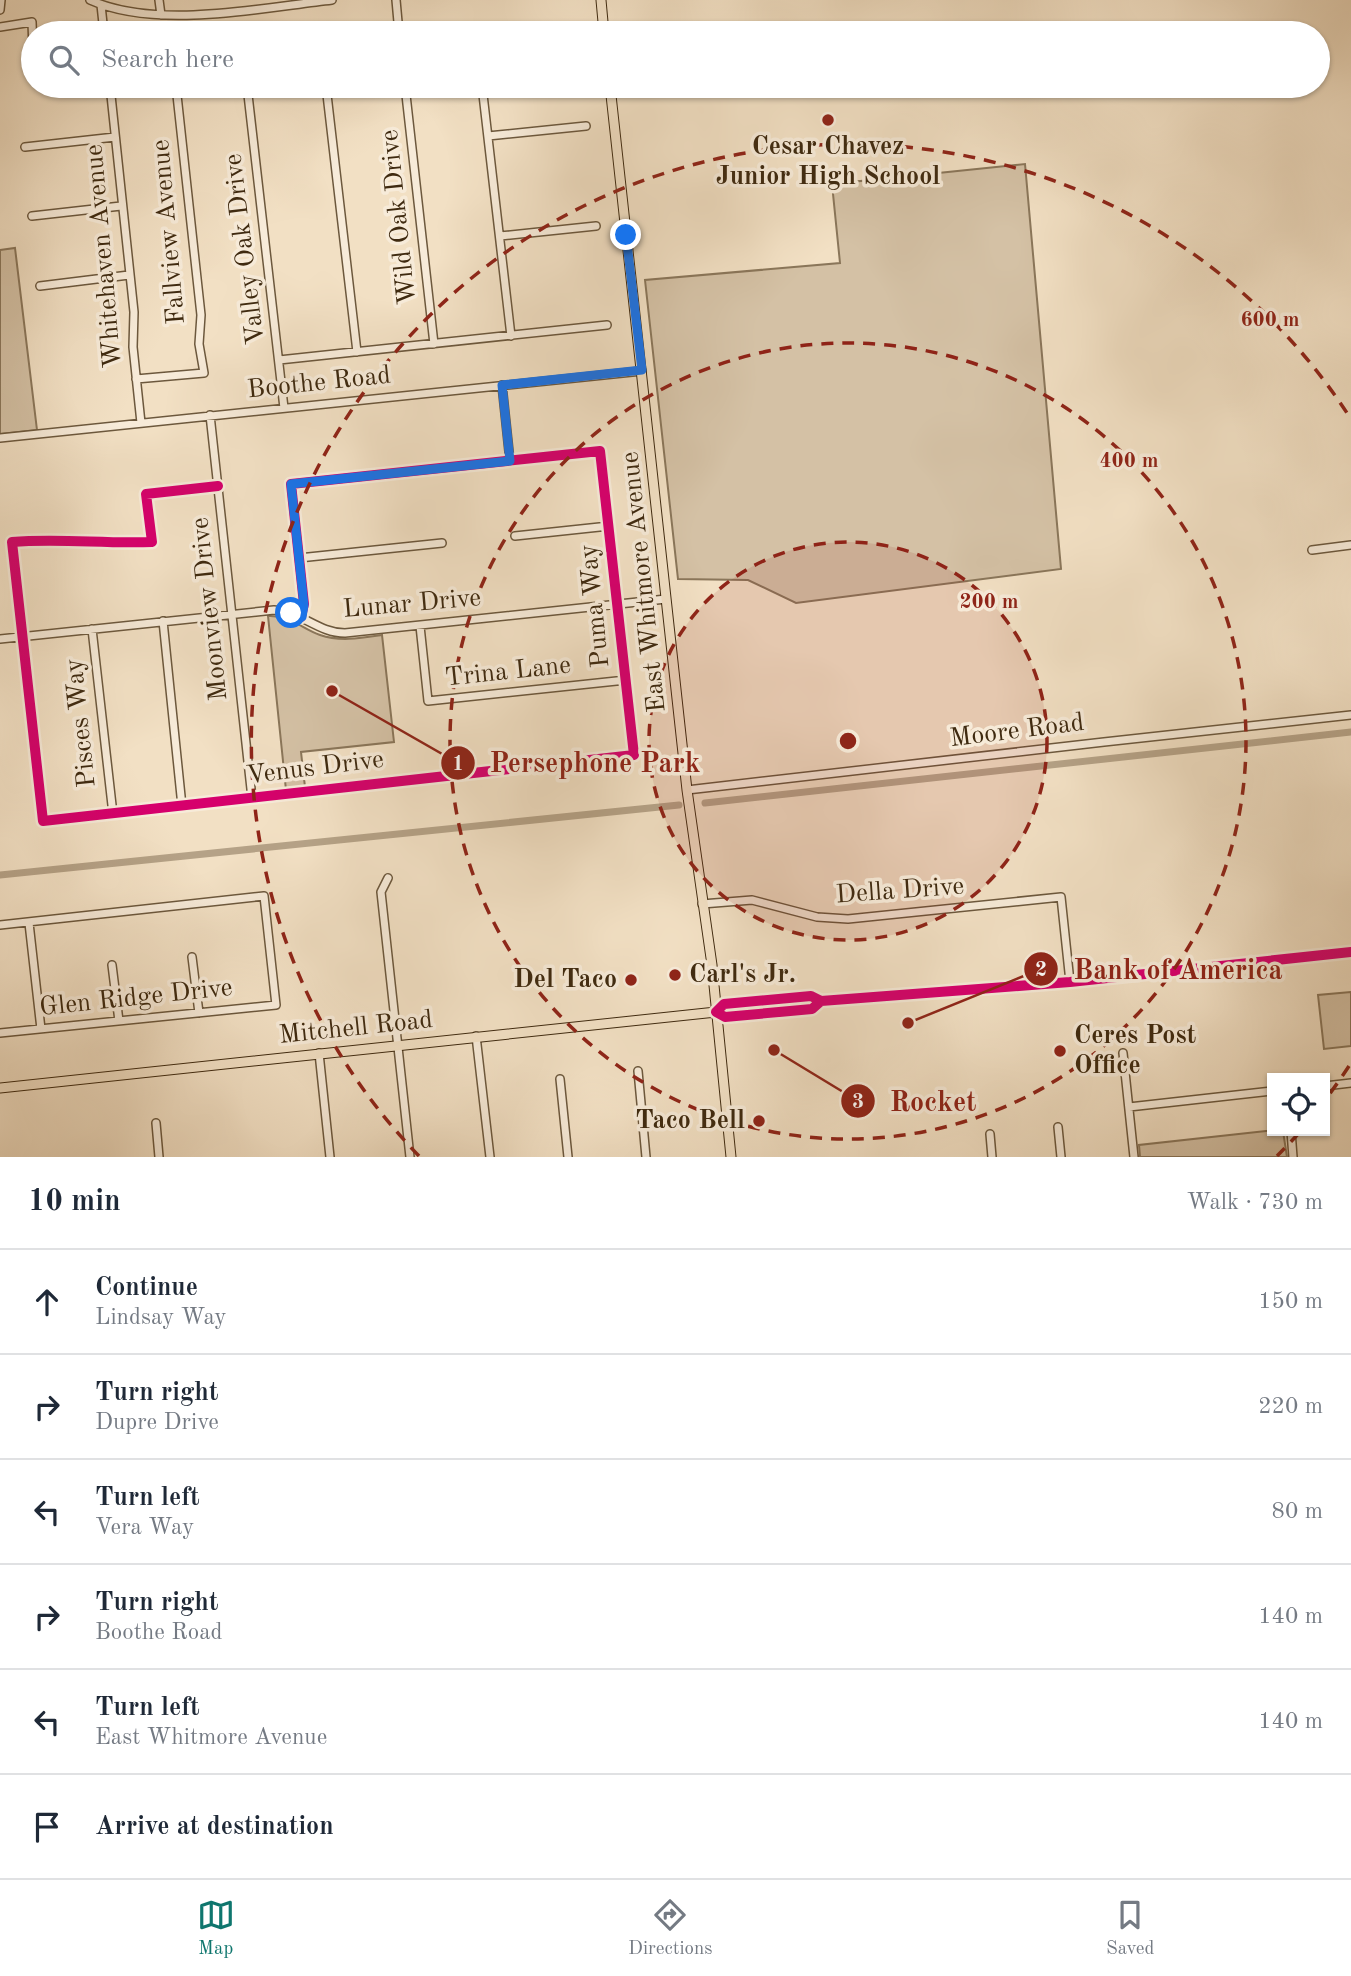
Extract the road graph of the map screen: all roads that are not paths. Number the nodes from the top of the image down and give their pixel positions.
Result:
1 (1, 0) edge
2 (90, 0) edge
3 (159, 0) edge
4 (240, 0) edge
5 (332, 0) edge
6 (396, 0) edge
7 (601, 0) edge
8 (102, 5) junction
9 (0, 10) edge
10 (240, 10) junction
11 (161, 15) junction
12 (103, 21) edge
13 (399, 21) edge
14 (603, 21) edge
15 (21, 23) edge
16 (1, 25) edge
17 (111, 98) edge
18 (177, 98) edge
19 (248, 98) edge
20 (327, 98) edge
21 (406, 98) edge
22 (483, 98) edge
23 (611, 98) edge
24 (586, 126) dead end
25 (488, 136) junction
26 (115, 137) junction
27 (25, 147) dead end
28 (121, 206) junction
29 (32, 216) dead end
30 (596, 226) dead end
31 (499, 236) junction
32 (129, 275) junction
33 (40, 286) dead end
34 (607, 325) dead end
35 (511, 335) junction
36 (434, 344) junction
37 (357, 352) junction
38 (279, 360) junction
39 (642, 370) junction
40 (136, 379) junction
41 (502, 385) junction
42 (284, 408) junction
43 (210, 415) junction
44 (141, 423) junction
45 (0, 438) edge
46 (510, 461) junction
47 (218, 486) junction
48 (609, 526) junction
49 (515, 536) dead end
50 (442, 543) dead end
51 (1351, 545) edge
52 (1312, 550) dead end
53 (299, 558) junction
54 (666, 599) junction
55 (617, 604) junction
56 (232, 614) junction
57 (302, 617) junction
58 (163, 621) junction
59 (420, 626) junction
60 (92, 629) junction
61 (23, 636) junction
62 (0, 639) edge
63 (626, 680) junction
64 (1351, 715) edge
65 (634, 755) joint
66 (687, 790) junction
67 (252, 798) junction
68 (182, 806) junction
69 (113, 814) junction
70 (388, 878) dead end
71 (702, 904) junction
72 (29, 923) junction
73 (0, 925) edge
74 (1351, 952) edge
75 (192, 957) dead end
76 (112, 965) dead end
77 (1070, 982) junction
78 (821, 1001) junction
79 (716, 1012) junction
80 (199, 1013) junction
81 (119, 1021) junction
82 (41, 1029) junction
83 (0, 1033) edge
84 (476, 1036) junction
85 (398, 1045) junction
86 (319, 1053) junction
87 (1123, 1053) dead end
88 (638, 1071) dead end
89 (560, 1079) dead end
90 (1351, 1083) edge
91 (1330, 1085) edge
92 (0, 1088) edge
93 (1267, 1092) edge
94 (1129, 1107) junction
95 (156, 1123) dead end
96 (1058, 1127) dead end
97 (990, 1134) dead end
98 (1291, 1136) edge
99 (159, 1157) edge
100 (330, 1157) edge
101 (410, 1157) edge
102 (490, 1157) edge
103 (568, 1157) edge
104 (646, 1157) edge
105 (731, 1157) edge
106 (992, 1157) edge
107 (1061, 1157) edge
108 (1134, 1157) edge
109 (1293, 1157) edge

1 - 9 street
2 - 8 street
3 - 11 street
4 - 10 street
5 - 10 street
6 - 13 street
7 - 14 main road
8 - 11 street
8 - 12 street
10 - 11 street
15 - 16 street
17 - 26 street, Whitehaven Avenue
18 - 40 street, Fallview Avenue
19 - 38 street, Valley Oak Drive
20 - 37 street
21 - 36 street, Wild Oak Drive
22 - 25 street
23 - 39 main road, East Whitmore Avenue
24 - 25 street
25 - 31 street
26 - 27 street
26 - 28 street, Whitehaven Avenue
28 - 29 street
28 - 32 street, Whitehaven Avenue
30 - 31 street
31 - 35 street
32 - 33 street
32 - 40 street, Whitehaven Avenue
34 - 35 street
35 - 36 street
36 - 37 street
37 - 38 street
38 - 42 street, Valley Oak Drive
39 - 41 street, Boothe Road
39 - 54 main road, East Whitmore Avenue
40 - 44 street, Whitehaven Avenue
41 - 42 street, Boothe Road
41 - 46 street
42 - 43 street, Boothe Road
43 - 44 street, Boothe Road
43 - 47 street, Moonview Drive
44 - 45 street, Boothe Road
46 - 48 street, Puma Way
46 - 53 street
47 - 56 street, Moonview Drive
47 - 61 street
48 - 49 street
48 - 55 street, Puma Way
50 - 53 street
51 - 52 street
53 - 57 street
54 - 55 street, Lunar Drive
54 - 66 main road, East Whitmore Avenue
55 - 59 street, Lunar Drive
55 - 63 street, Puma Way
56 - 57 street, Lunar Drive
56 - 58 street, Lunar Drive
56 - 67 street, Moonview Drive
57 - 59 street, Lunar Drive
58 - 60 street, Lunar Drive
58 - 68 street
59 - 63 street, Trina Lane
60 - 61 street, Lunar Drive
60 - 69 street, Pisces Way
61 - 62 street, Lunar Drive
61 - 69 street, Venus Drive
63 - 65 street, Puma Way
64 - 66 street, Moore Road
65 - 67 street, Venus Drive
66 - 71 main road, East Whitmore Avenue
67 - 68 street, Venus Drive
68 - 69 street, Venus Drive
70 - 85 street
71 - 77 street, Della Drive
71 - 79 main road, East Whitmore Avenue
72 - 73 street
72 - 80 street, Glen Ridge Drive
72 - 82 street
74 - 77 street, Mitchell Road
75 - 80 street
76 - 81 street
77 - 78 street, Mitchell Road
78 - 79 street, Mitchell Road
78 - 79 street, Mitchell Road
79 - 84 main road, Mitchell Road
79 - 105 main road, East Whitmore Avenue
80 - 81 street, Glen Ridge Drive
81 - 82 street, Glen Ridge Drive
82 - 83 street, Glen Ridge Drive
84 - 85 main road, Mitchell Road
84 - 102 street
85 - 86 main road, Mitchell Road
85 - 101 street
86 - 92 main road, Mitchell Road
86 - 100 street
87 - 94 street
88 - 104 street
89 - 103 street
90 - 91 street
93 - 94 street
94 - 108 street
95 - 99 street
96 - 107 street
97 - 106 street
98 - 109 street

